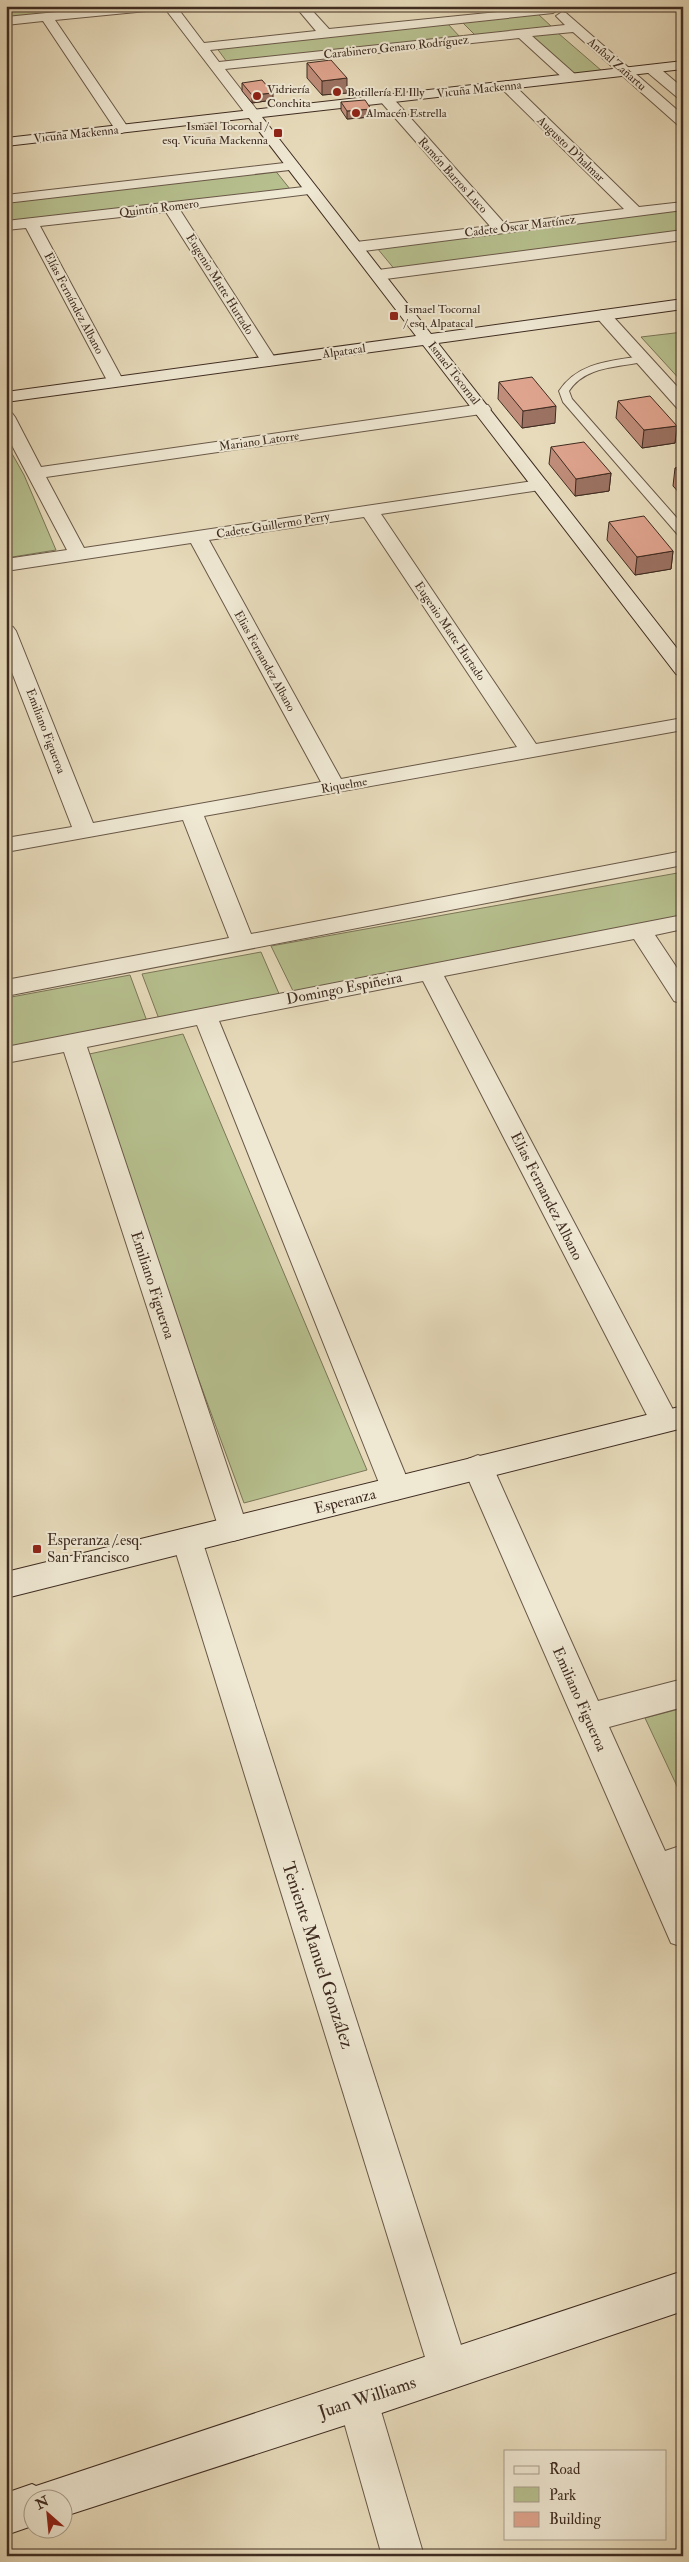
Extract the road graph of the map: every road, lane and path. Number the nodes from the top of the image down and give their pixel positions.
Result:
1 (157, 6) edge
2 (169, 6) edge
3 (301, 6) edge
4 (678, 6) edge
5 (552, 8) edge
6 (683, 10) edge
7 (431, 11) dead end
8 (47, 17) junction
9 (6, 21) edge
10 (441, 21) junction
11 (576, 28) junction
12 (325, 33) junction
13 (522, 34) junction
14 (201, 47) junction
15 (683, 65) edge
16 (216, 66) junction
17 (652, 69) junction
18 (626, 72) junction
19 (571, 78) junction
20 (506, 86) junction
21 (683, 95) edge
22 (386, 99) junction
23 (253, 114) junction
24 (682, 121) edge
25 (122, 129) junction
26 (6, 142) edge
27 (293, 166) junction
28 (312, 190) junction
29 (6, 199) edge
30 (683, 206) edge
31 (171, 207) junction
32 (636, 212) junction
33 (32, 224) junction
34 (6, 226) edge
35 (501, 229) junction
36 (683, 236) edge
37 (356, 247) junction
38 (378, 275) junction
39 (683, 304) edge
40 (602, 316) junction
41 (429, 339) junction
42 (642, 359) junction
43 (269, 361) junction
44 (116, 382) junction
45 (6, 397) edge
46 (683, 404) edge
47 (482, 409) junction
48 (6, 417) edge
49 (36, 473) junction
50 (540, 485) junction
51 (368, 510) junction
52 (683, 533) edge
53 (197, 536) junction
54 (78, 554) junction
55 (6, 565) edge
56 (6, 631) edge
57 (683, 670) edge
58 (683, 724) edge
59 (530, 751) junction
60 (334, 786) junction
61 (191, 812) junction
62 (85, 831) junction
63 (6, 845) edge
64 (683, 858) edge
65 (683, 922) edge
66 (641, 931) junction
67 (243, 943) junction
68 (430, 972) junction
69 (6, 988) edge
70 (683, 996) edge
71 (205, 1016) junction
72 (73, 1042) junction
73 (6, 1055) edge
74 (674, 1419) edge
75 (478, 1467) junction
76 (396, 1488) junction
77 (233, 1529) junction
78 (186, 1540) junction
79 (6, 1585) edge
80 (683, 1693) edge
81 (589, 1718) junction
82 (669, 1865) edge
83 (683, 1932) edge
84 (683, 2291) edge
85 (448, 2370) junction
86 (358, 2400) junction
87 (72, 2493) edge
88 (22, 2508) edge
89 (6, 2514) edge
90 (404, 2556) edge

1 - 8 street
2 - 14 street, Ismael Tocornal
3 - 12 street
4 - 6 street
5 - 10 street, Carabinero Genaro Rodríguez
5 - 11 street, Aníbal Zañartu
7 - 10 street
8 - 9 street
8 - 25 street
10 - 12 street, Carabinero Genaro Rodríguez
11 - 13 street, Carabinero Genaro Rodríguez
11 - 18 street, Aníbal Zañartu
12 - 14 street, Carabinero Genaro Rodríguez
13 - 16 street, Carabinero Genaro Rodríguez
13 - 19 street
14 - 16 street, Ismael Tocornal
15 - 17 street, Vicuña Mackenna
16 - 23 street, Ismael Tocornal
17 - 18 street, Vicuña Mackenna
17 - 21 street, Aníbal Zañartu
18 - 19 street, Vicuña Mackenna
18 - 24 street, Aníbal Zañartu
19 - 20 street, Vicuña Mackenna
20 - 22 street, Vicuña Mackenna
20 - 32 street, Augusto D'halmar
22 - 23 street, Vicuña Mackenna
22 - 35 street, Ramón Barros Luco
23 - 25 street, Vicuña Mackenna
23 - 27 street, Ismael Tocornal
25 - 26 street, Vicuña Mackenna
27 - 28 street, Ismael Tocornal
27 - 29 street, Quintín Romero
28 - 31 street, Quintín Romero
28 - 37 street, Ismael Tocornal
30 - 32 street, Cadete Óscar Martínez
31 - 33 street, Quintín Romero
31 - 43 street, Eugenio Matte Hurtado
32 - 35 street, Cadete Óscar Martínez
33 - 34 street, Quintín Romero
33 - 44 street, Elías Fernández Albano
35 - 37 street, Cadete Óscar Martínez
36 - 38 street
37 - 38 street, Ismael Tocornal
38 - 41 street, Ismael Tocornal
39 - 40 street, Alpatacal
40 - 41 street, Alpatacal
40 - 42 street
41 - 43 street, Alpatacal
41 - 47 street, Ismael Tocornal
42 - 46 street
42 - 52 lane
43 - 44 street, Alpatacal
44 - 45 street, Alpatacal
47 - 49 street, Mariano Latorre
47 - 50 street, Ismael Tocornal
48 - 49 street
49 - 54 street
50 - 51 street, Cadete Guillermo Perry
50 - 57 street, Ismael Tocornal
51 - 53 street, Cadete Guillermo Perry
51 - 59 street, Eugenio Matte Hurtado
53 - 54 street, Cadete Guillermo Perry
53 - 60 street, Elias Fernandez Albano
54 - 55 street, Cadete Guillermo Perry
56 - 62 street, Emiliano Figueroa
58 - 59 street, Riquelme
59 - 60 street, Riquelme
60 - 61 street, Riquelme
61 - 62 street, Riquelme
61 - 67 street
62 - 63 street, Riquelme
64 - 67 street
65 - 66 street, Domingo Espiñeira
66 - 68 street, Domingo Espiñeira
66 - 70 street
67 - 69 street
68 - 71 street, Domingo Espiñeira
68 - 74 street, Elias Fernandez Albano
71 - 72 street, Domingo Espiñeira
71 - 76 street
72 - 73 street, Domingo Espiñeira
72 - 77 street, Emiliano Figueroa
74 - 75 street, Esperanza
75 - 76 street, Esperanza
75 - 81 street, Emiliano Figueroa
76 - 77 street, Esperanza
77 - 78 street, Esperanza
78 - 79 street, Esperanza
78 - 85 street, Teniente Manuel González
80 - 81 street
81 - 82 street, Emiliano Figueroa
82 - 83 street, Emiliano Figueroa
84 - 85 street, Juan Williams
85 - 86 street, Juan Williams
86 - 87 street, Juan Williams
86 - 90 street
88 - 89 street

